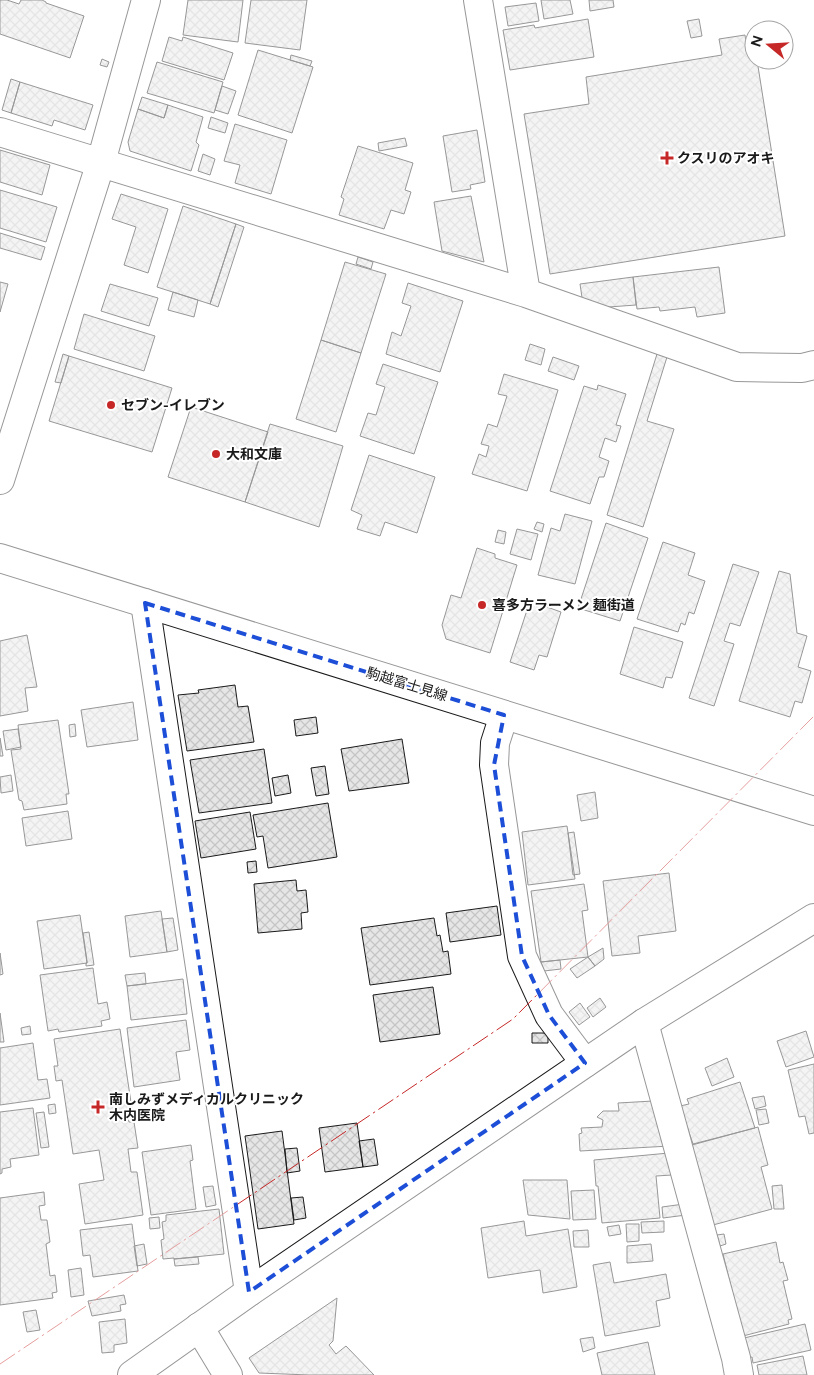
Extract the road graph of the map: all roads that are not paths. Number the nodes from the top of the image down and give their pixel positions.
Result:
1 (146, 0) edge
2 (478, 0) edge
3 (0, 132) edge
4 (101, 162) junction
5 (526, 293) junction
6 (814, 366) edge
7 (0, 480) edge
8 (0, 558) edge
9 (145, 603) junction
10 (504, 715) junction
11 (814, 811) edge
12 (814, 918) edge
13 (644, 1023) junction
14 (585, 1063) junction
15 (248, 1292) junction
16 (199, 1327) junction
17 (132, 1375) edge
18 (228, 1375) edge
19 (739, 1375) edge

1 - 4 street
2 - 5 street
3 - 4 street
4 - 5 street
4 - 7 street
5 - 6 street
8 - 9 street, 駒越富士見線
9 - 10 street, 駒越富士見線
9 - 15 street
10 - 11 street, 駒越富士見線
10 - 14 street
12 - 13 street
13 - 14 street
13 - 19 street
14 - 15 street
15 - 16 street
16 - 17 street
16 - 18 street

